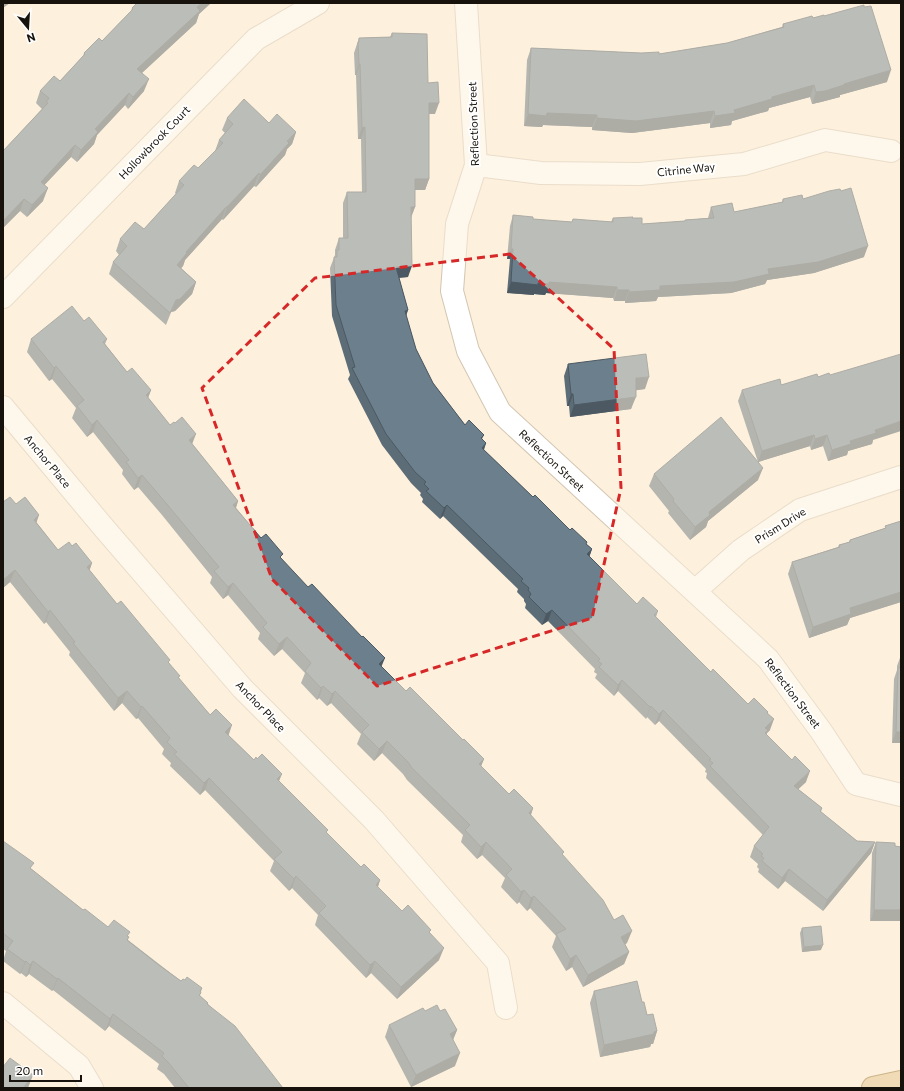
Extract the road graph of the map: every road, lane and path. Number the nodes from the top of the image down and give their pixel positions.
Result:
1 (318, 3) edge
2 (466, 3) edge
3 (891, 151) dead end
4 (476, 165) junction
5 (3, 297) edge
6 (3, 407) edge
7 (901, 477) edge
8 (695, 591) junction
9 (901, 794) edge
10 (3, 1003) edge
11 (506, 1008) dead end
12 (901, 1082) edge
13 (92, 1088) edge
14 (873, 1088) edge

1 - 5 street, Hollowbrook Court
2 - 4 street, Reflection Street
3 - 4 street, Citrine Way
4 - 8 street, Reflection Street
6 - 11 street, Anchor Place
7 - 8 street, Prism Drive
8 - 9 street, Reflection Street
10 - 13 street
12 - 14 main road

